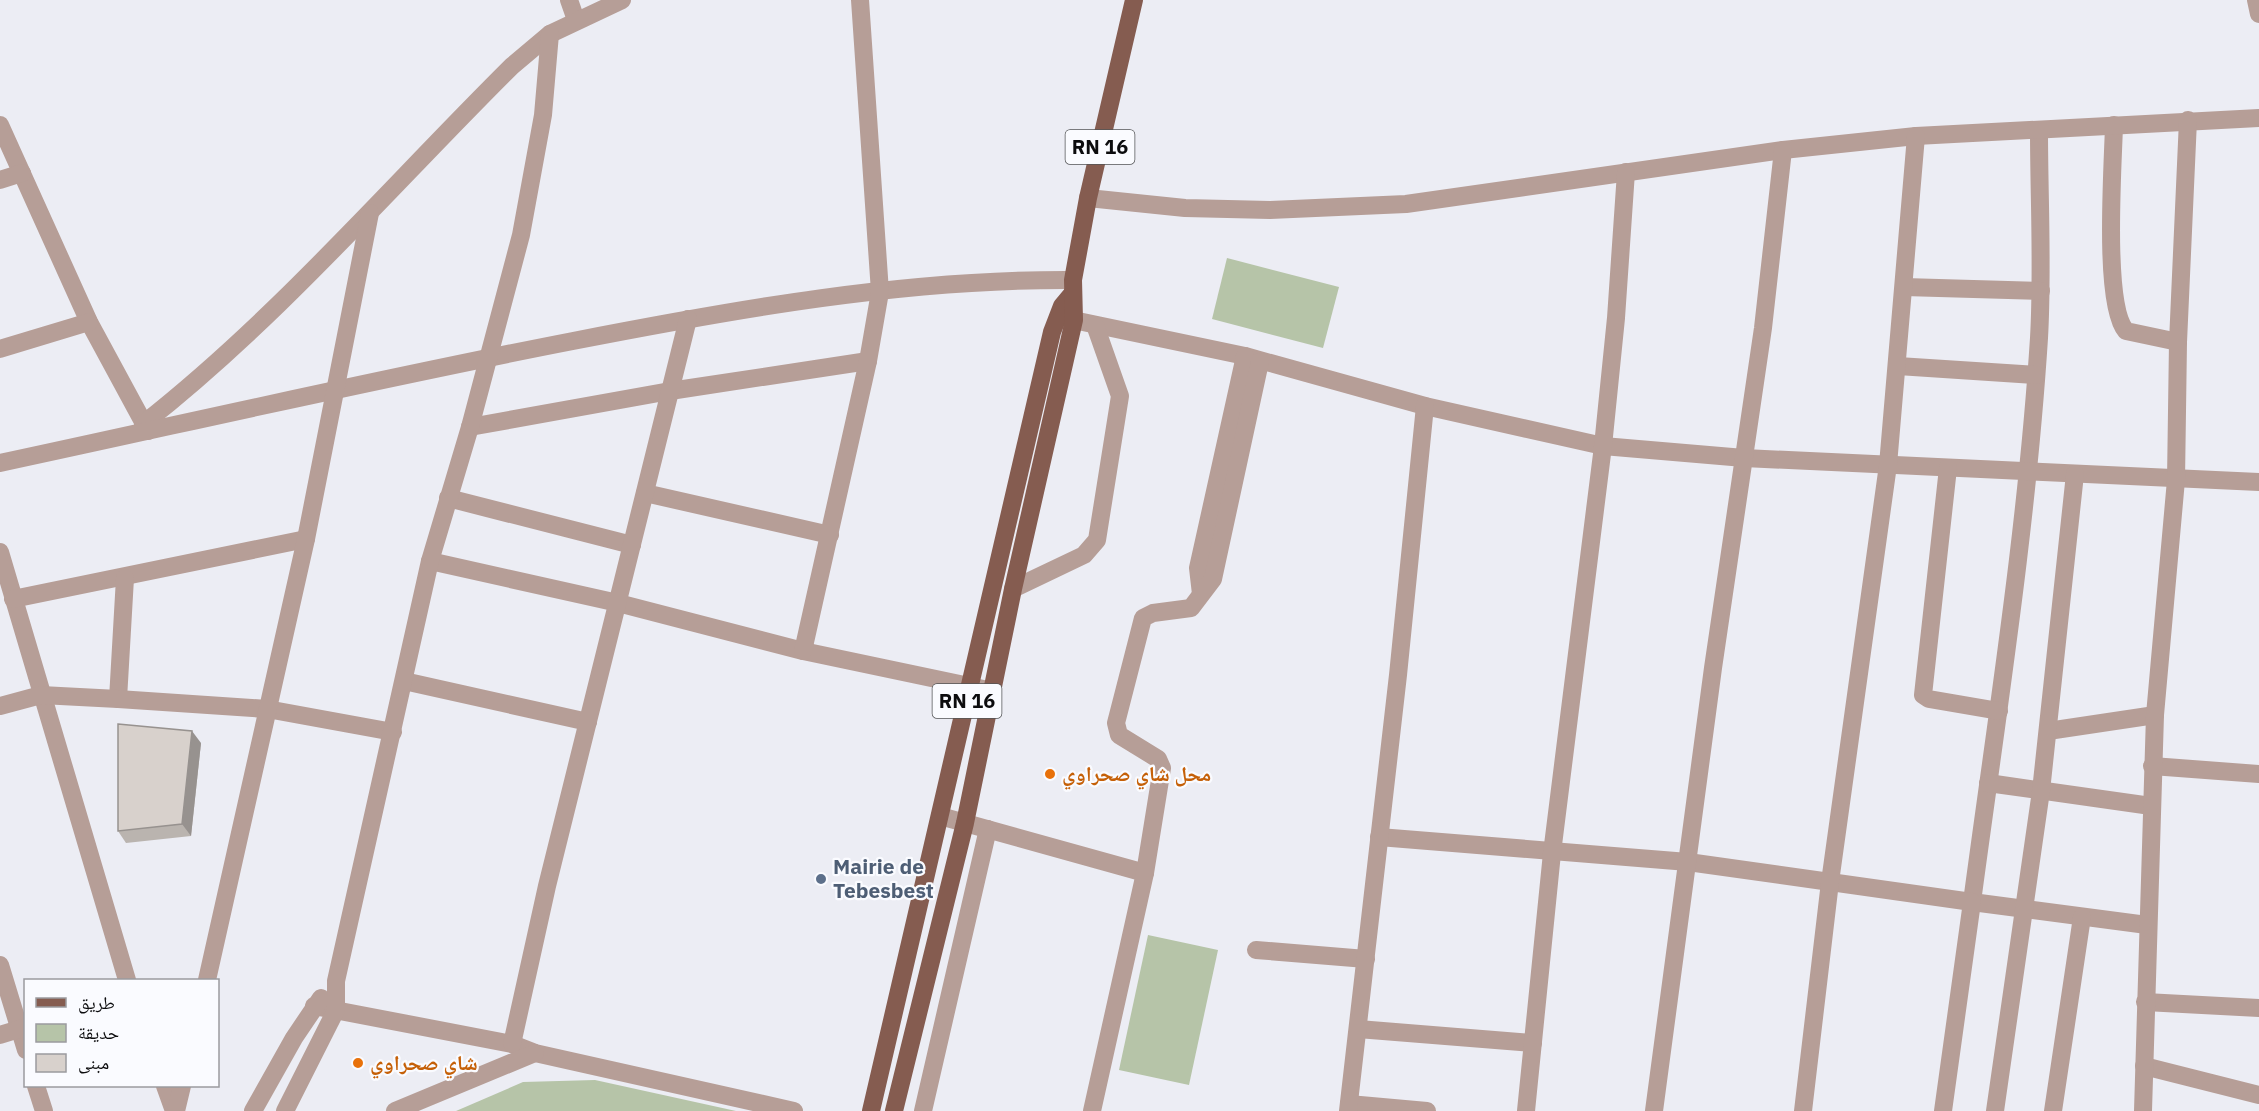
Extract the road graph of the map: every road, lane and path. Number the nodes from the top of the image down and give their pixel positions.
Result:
1 (569, 0) edge
2 (622, 0) edge
3 (860, 0) edge
4 (1134, 0) edge
5 (2256, 0) edge
6 (2259, 14) edge
7 (576, 20) junction
8 (550, 34) junction
9 (2259, 118) edge
10 (2188, 120) junction
11 (0, 125) edge
12 (2114, 125) junction
13 (2039, 130) junction
14 (1916, 136) junction
15 (1783, 150) junction
16 (1626, 172) junction
17 (22, 173) junction
18 (0, 180) edge
19 (1088, 198) junction
20 (370, 213) junction
21 (1072, 287) junction
22 (1904, 287) junction
23 (880, 291) junction
24 (2041, 291) junction
25 (1066, 318) junction
26 (688, 319) junction
27 (89, 322) junction
28 (1095, 324) junction
29 (2178, 342) junction
30 (0, 349) edge
31 (489, 358) junction
32 (1253, 359) junction
33 (868, 361) junction
34 (1898, 366) junction
35 (2036, 375) junction
36 (337, 389) junction
37 (670, 391) junction
38 (1425, 406) junction
39 (470, 427) junction
40 (146, 428) junction
41 (1603, 446) junction
42 (1744, 458) junction
43 (0, 463) edge
44 (1888, 465) junction
45 (1948, 468) junction
46 (2027, 472) junction
47 (2075, 474) junction
48 (2176, 480) junction
49 (2259, 482) edge
50 (645, 493) junction
51 (448, 498) junction
52 (830, 535) junction
53 (306, 539) junction
54 (632, 545) junction
55 (0, 552) edge
56 (430, 561) junction
57 (125, 578) junction
58 (1013, 589) junction
59 (13, 599) junction
60 (618, 603) junction
61 (803, 651) junction
62 (404, 681) junction
63 (970, 687) junction
64 (993, 691) junction
65 (41, 695) junction
66 (118, 699) junction
67 (0, 706) edge
68 (267, 710) junction
69 (1999, 711) junction
70 (2155, 715) junction
71 (588, 722) junction
72 (2048, 731) junction
73 (393, 732) junction
74 (2152, 766) junction
75 (2259, 774) edge
76 (1988, 783) junction
77 (2041, 791) junction
78 (2151, 806) junction
79 (940, 816) junction
80 (965, 823) junction
81 (988, 829) junction
82 (1379, 837) junction
83 (1552, 853) junction
84 (1688, 862) junction
85 (1145, 873) junction
86 (1830, 882) junction
87 (1972, 902) junction
88 (2023, 908) junction
89 (2082, 917) junction
90 (2147, 925) junction
91 (1256, 950) dead end
92 (1366, 959) junction
93 (0, 965) edge
94 (126, 979) edge
95 (207, 979) edge
96 (336, 981) junction
97 (2145, 1002) junction
98 (314, 1006) junction
99 (2259, 1008) edge
100 (895, 1009) junction
101 (336, 1010) junction
102 (917, 1016) junction
103 (22, 1028) edge
104 (1358, 1029) junction
105 (0, 1035) edge
106 (1533, 1043) junction
107 (512, 1044) junction
108 (535, 1053) junction
109 (2144, 1066) junction
110 (36, 1087) edge
111 (165, 1087) edge
112 (182, 1087) edge
113 (2259, 1095) edge
114 (1349, 1108) edge
115 (44, 1111) edge
116 (175, 1111) edge
117 (253, 1111) edge
118 (285, 1111) edge
119 (395, 1111) edge
120 (794, 1111) edge
121 (871, 1111) edge
122 (894, 1111) edge
123 (923, 1111) edge
124 (1092, 1111) edge
125 (1427, 1111) edge
126 (1526, 1111) edge
127 (1654, 1111) edge
128 (1803, 1111) edge
129 (1943, 1111) edge
130 (1995, 1111) edge
131 (2053, 1111) edge
132 (2143, 1111) edge

1 - 7 street
2 - 7 street
3 - 23 street
4 - 19 main road, RN 16
5 - 6 street
7 - 8 street
8 - 20 street
8 - 31 street
9 - 10 street
10 - 12 street
10 - 29 street
11 - 17 street
12 - 13 street
12 - 29 street
13 - 14 street
13 - 24 street
14 - 15 street
14 - 22 street
15 - 16 street
15 - 42 street
16 - 19 street
16 - 41 street
17 - 18 street
17 - 27 street
19 - 21 main road, RN 16
20 - 36 street
20 - 40 street
21 - 23 street
21 - 25 main road, RN 16
22 - 24 street
22 - 34 street
23 - 26 street
23 - 33 street
24 - 35 street
25 - 28 street
25 - 58 main road, RN 16
25 - 63 main road, RN 16
26 - 31 street
26 - 37 street
27 - 30 street
27 - 40 street
28 - 32 street
28 - 58 street
29 - 48 street
31 - 36 street
31 - 39 street
32 - 38 street
32 - 85 street
33 - 37 street
33 - 52 street
34 - 35 street
34 - 44 street
35 - 46 street
36 - 40 street
36 - 53 street
37 - 39 street
37 - 50 street
38 - 41 street
38 - 82 street
39 - 51 street
40 - 43 street
41 - 42 street
41 - 83 street
42 - 44 street
42 - 84 street
44 - 45 street
44 - 86 street
45 - 46 street
45 - 69 street
46 - 47 street
46 - 69 street
47 - 48 street
47 - 72 street
48 - 49 street
48 - 70 street
50 - 52 street
50 - 54 street
51 - 54 street
51 - 56 street
52 - 61 street
53 - 57 street
53 - 68 street
54 - 60 street
55 - 59 street
56 - 60 street
56 - 62 street
57 - 59 street
57 - 66 street
58 - 64 main road, RN 16
59 - 65 street
60 - 61 street
60 - 71 street
61 - 63 street
62 - 71 street
62 - 73 street
63 - 64 street
63 - 79 main road, RN 16
64 - 80 main road, RN 16
65 - 66 street
65 - 67 street
65 - 94 street
66 - 68 street
68 - 73 street
68 - 95 street
69 - 76 street
70 - 72 street
70 - 74 street
71 - 107 street
72 - 77 street
73 - 96 street
74 - 75 street
74 - 78 street
76 - 77 street
76 - 87 street
77 - 78 street
77 - 88 street
78 - 90 street
79 - 80 street
79 - 100 main road, RN 16
80 - 81 street
80 - 102 main road, RN 16
81 - 85 street
81 - 123 street
82 - 83 street
82 - 92 street
83 - 84 street
83 - 106 street
84 - 86 street
84 - 127 street
85 - 124 street
86 - 87 street
86 - 128 street
87 - 88 street
87 - 129 street
88 - 89 street
88 - 130 street
89 - 90 street
89 - 131 street
90 - 97 street
91 - 92 street
92 - 104 street
93 - 103 street
96 - 98 street
96 - 101 street
97 - 99 street
97 - 109 street
98 - 101 street
98 - 117 street
100 - 102 main road
100 - 121 main road, RN 16
101 - 107 street
101 - 118 street
102 - 122 main road, RN 16
103 - 105 street
104 - 106 street
104 - 114 street
106 - 126 street
107 - 108 street
108 - 119 street
108 - 120 street
109 - 113 street
109 - 132 street
110 - 115 street
111 - 116 street
112 - 116 street
114 - 125 street

